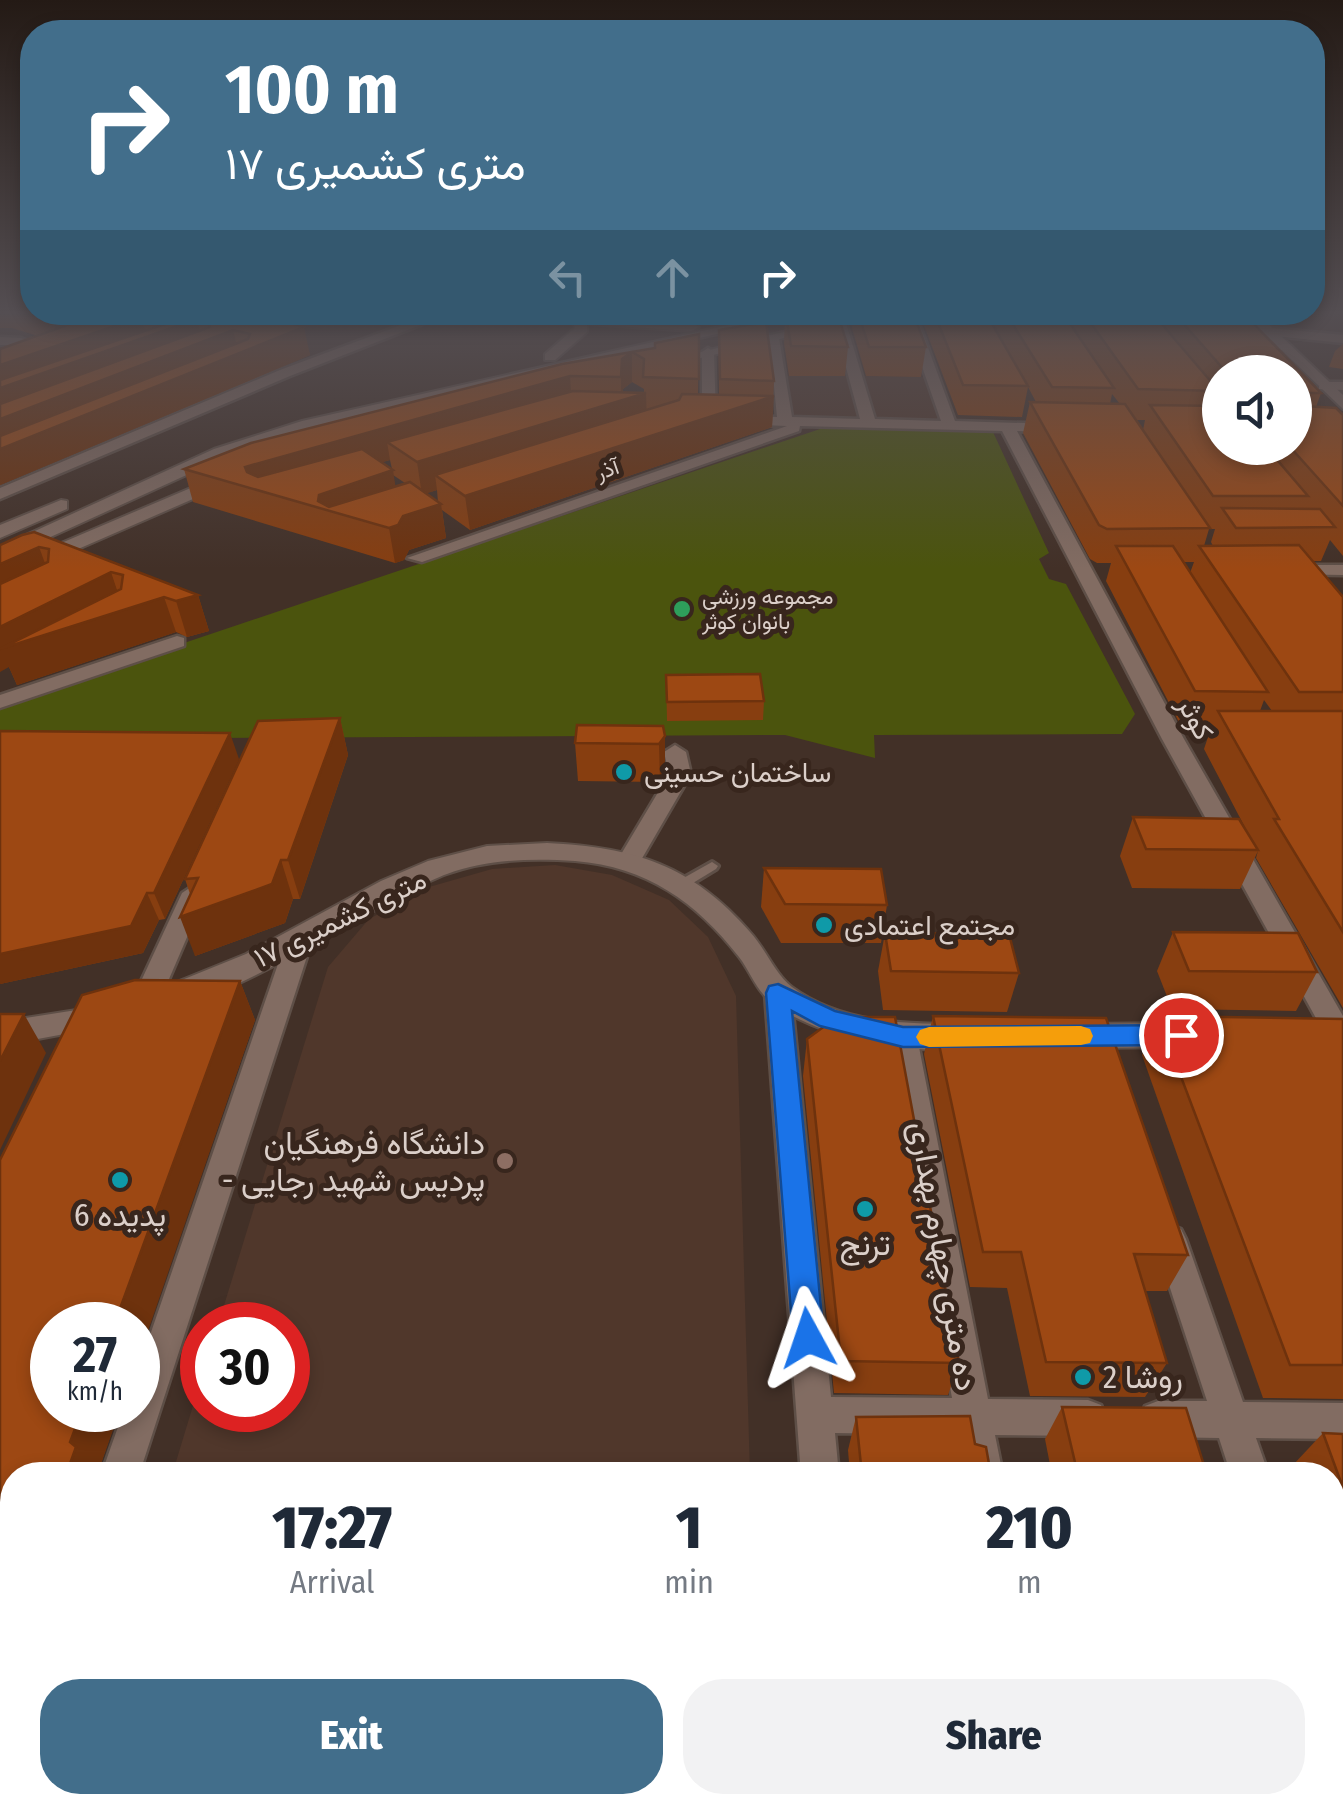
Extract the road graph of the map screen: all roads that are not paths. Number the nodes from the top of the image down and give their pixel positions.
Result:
1 (222, 400) edge
2 (362, 400) edge
3 (418, 400) edge
4 (497, 400) edge
5 (709, 400) edge
6 (782, 400) edge
7 (862, 400) edge
8 (940, 400) edge
9 (1030, 412) edge
10 (690, 419) edge
11 (709, 419) junction
12 (785, 421) junction
13 (812, 422) junction
14 (869, 424) junction
15 (380, 426) edge
16 (950, 426) junction
17 (1008, 428) junction
18 (1039, 428) junction
19 (1072, 428) edge
20 (246, 470) edge
21 (0, 474) edge
22 (28, 482) junction
23 (112, 482) dead end
24 (132, 483) junction
25 (0, 494) edge
26 (77, 498) dead end
27 (443, 523) edge
28 (3, 530) edge
29 (468, 541) junction
30 (1324, 547) edge
31 (0, 554) edge
32 (416, 558) dead end
33 (0, 568) edge
34 (1343, 570) edge
35 (1312, 596) edge
36 (177, 642) dead end
37 (0, 702) edge
38 (1172, 739) junction
39 (1206, 739) dead end
40 (676, 752) dead end
41 (630, 861) junction
42 (712, 866) dead end
43 (205, 868) edge
44 (684, 883) junction
45 (300, 938) junction
46 (778, 993) junction
47 (143, 1007) junction
48 (78, 1023) junction
49 (0, 1034) edge
50 (1220, 1034) edge
51 (1300, 1034) edge
52 (986, 1036) edge
53 (1044, 1036) edge
54 (1102, 1036) junction
55 (1342, 1036) edge
56 (903, 1037) junction
57 (62, 1057) edge
58 (1114, 1072) edge
59 (1157, 1200) edge
60 (815, 1415) junction
61 (973, 1417) junction
62 (1231, 1420) junction
63 (1343, 1421) edge
64 (124, 1462) edge
65 (819, 1462) edge
66 (982, 1462) edge
67 (1246, 1462) edge

1 - 22 street
2 - 24 main road
3 - 24 main road
4 - 15 main road
5 - 11 street
6 - 12 street
7 - 14 street
8 - 16 street
9 - 18 street
10 - 11 street
11 - 12 street
12 - 13 street
13 - 14 street
13 - 29 street, آذر
14 - 16 street
16 - 17 street
17 - 18 street
17 - 38 street, کوثر
18 - 19 street
20 - 33 main road
21 - 22 street
22 - 25 street
23 - 24 main road
24 - 31 main road
26 - 28 main road
27 - 29 street
29 - 32 street, آذر
30 - 34 street
34 - 35 street
36 - 37 street
38 - 39 street
38 - 55 street, کوثر
40 - 41 street
41 - 44 main road, ۱۷ متری کشمیری
41 - 45 main road, ۱۷ متری کشمیری
42 - 44 lane
43 - 47 street
44 - 46 main road, ۱۷ متری کشمیری
45 - 47 main road, ۱۷ متری کشمیری
45 - 64 street
46 - 56 main road, ۱۷ متری کشمیری
46 - 60 street
47 - 48 main road, ۱۷ متری کشمیری
48 - 49 main road, ۱۷ متری کشمیری
48 - 57 street
50 - 54 main road
51 - 55 main road
52 - 56 main road, ۱۷ متری کشمیری
53 - 54 main road
54 - 58 street
56 - 61 street, ده متری چهارم بهداری
59 - 62 street
60 - 61 street
60 - 65 street
61 - 62 street
61 - 66 street, ده متری چهارم بهداری
62 - 63 street
62 - 67 street

